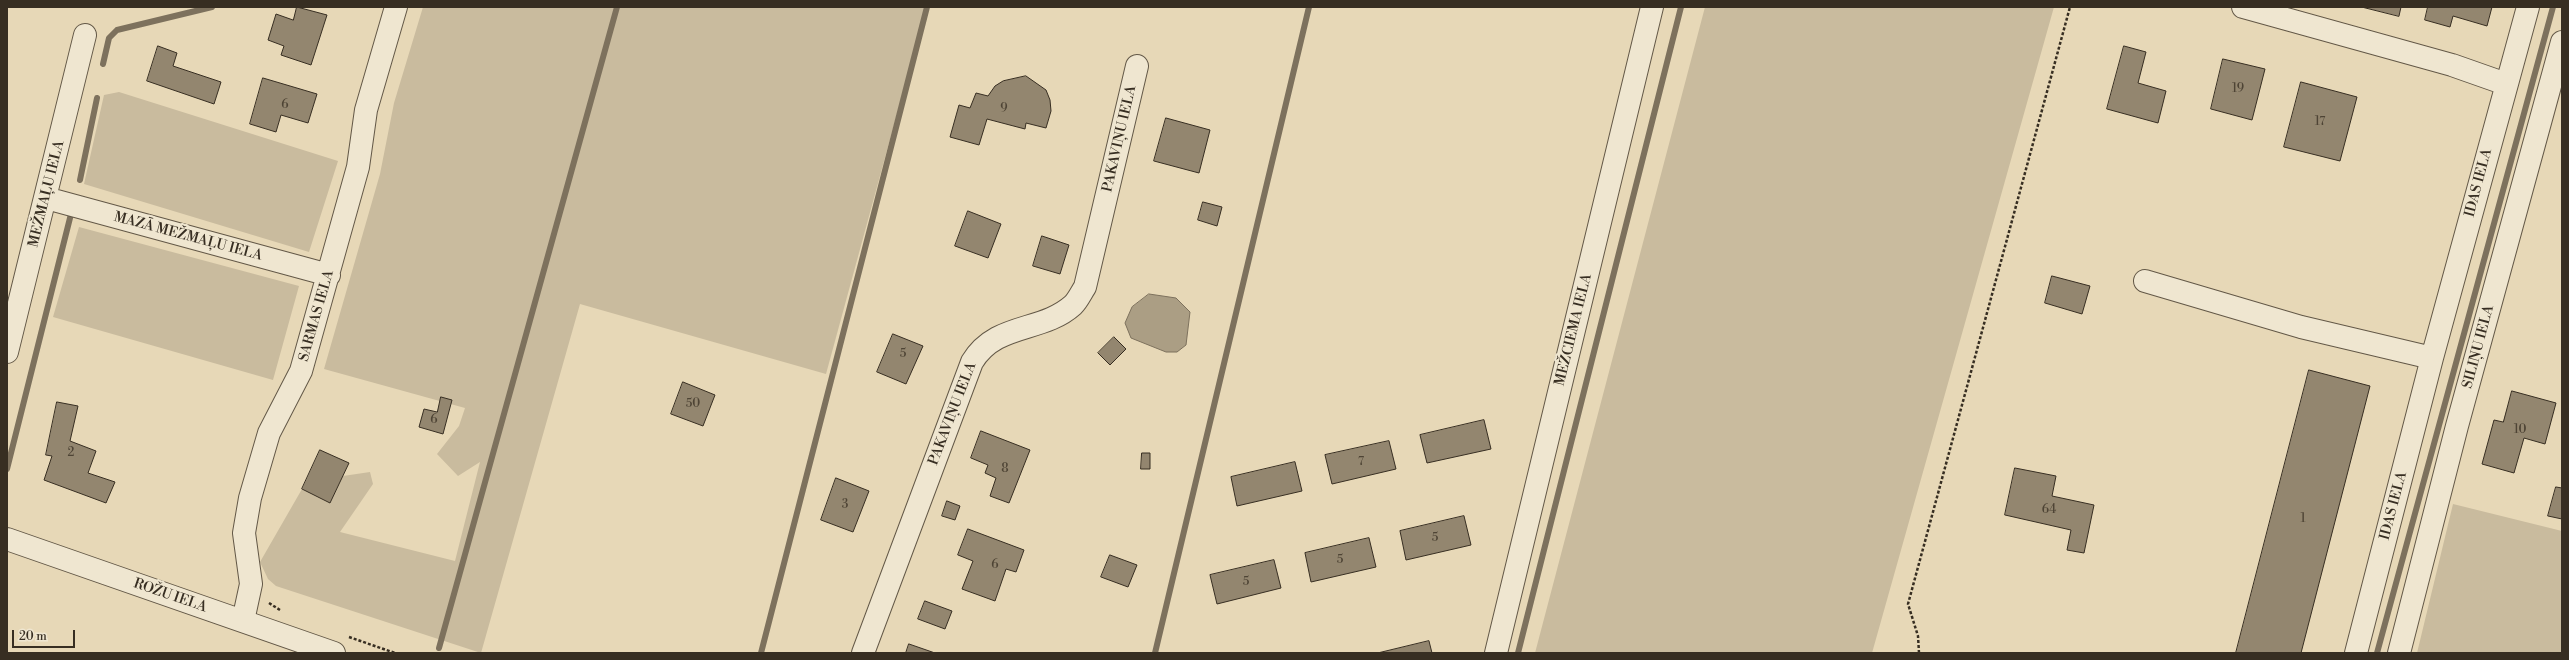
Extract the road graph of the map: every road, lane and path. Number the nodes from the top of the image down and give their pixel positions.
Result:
1 (396, 7) edge
2 (1652, 7) edge
3 (2070, 7) edge
4 (2243, 7) edge
5 (2528, 7) edge
6 (85, 35) dead end
7 (2562, 42) edge
8 (1137, 66) dead end
9 (2506, 84) junction
10 (46, 198) junction
11 (329, 275) junction
12 (2145, 281) dead end
13 (7, 352) edge
14 (2432, 358) junction
15 (7, 539) edge
16 (244, 622) junction
17 (334, 653) edge
18 (863, 653) edge
19 (1496, 653) edge
20 (1919, 653) edge
21 (2356, 653) edge
22 (2399, 653) edge

1 - 11 street, SARMAS IELA
2 - 19 street, MEŽCIEMA IELA
3 - 20 path
4 - 9 street
5 - 9 street, IDAS IELA
6 - 10 street, MEŽMAĻU IELA
7 - 22 street, SILIŅU IELA
8 - 18 street, PAKAVIŅU IELA
9 - 14 street, IDAS IELA
10 - 11 street, MAZĀ MEŽMAĻU IELA
10 - 13 street, MEŽMAĻU IELA
11 - 16 street, SARMAS IELA
12 - 14 street
14 - 21 street, IDAS IELA
15 - 16 street, ROŽU IELA
16 - 17 street, ROŽU IELA

